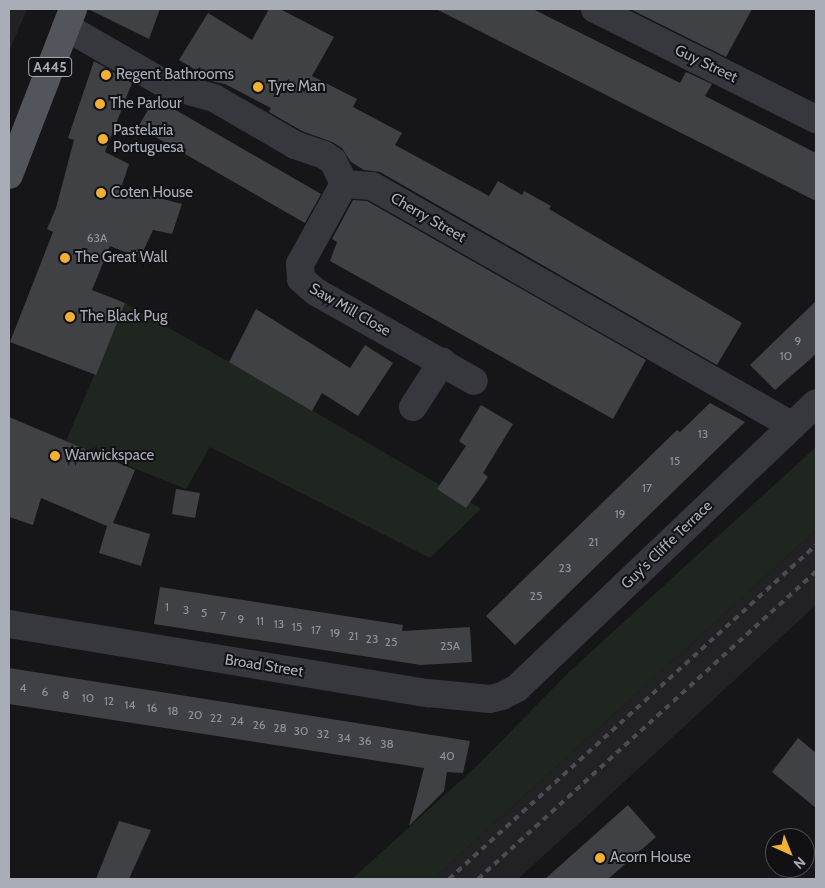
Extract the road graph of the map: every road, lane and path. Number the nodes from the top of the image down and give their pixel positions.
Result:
1 (595, 9) edge
2 (69, 18) edge
3 (816, 119) edge
4 (9, 175) edge
5 (344, 184) junction
6 (442, 362) junction
7 (474, 381) dead end
8 (816, 403) edge
9 (414, 407) dead end
10 (792, 426) junction
11 (9, 624) edge
12 (517, 688) joint

1 - 3 street, Guy Street
2 - 4 main road, A445
2 - 5 street
5 - 6 street, Saw Mill Close
5 - 10 street, Cherry Street
6 - 7 street, Saw Mill Close
6 - 9 street
8 - 10 street, Guy's Cliffe Terrace
10 - 12 street, Guy's Cliffe Terrace
11 - 12 street, Broad Street

